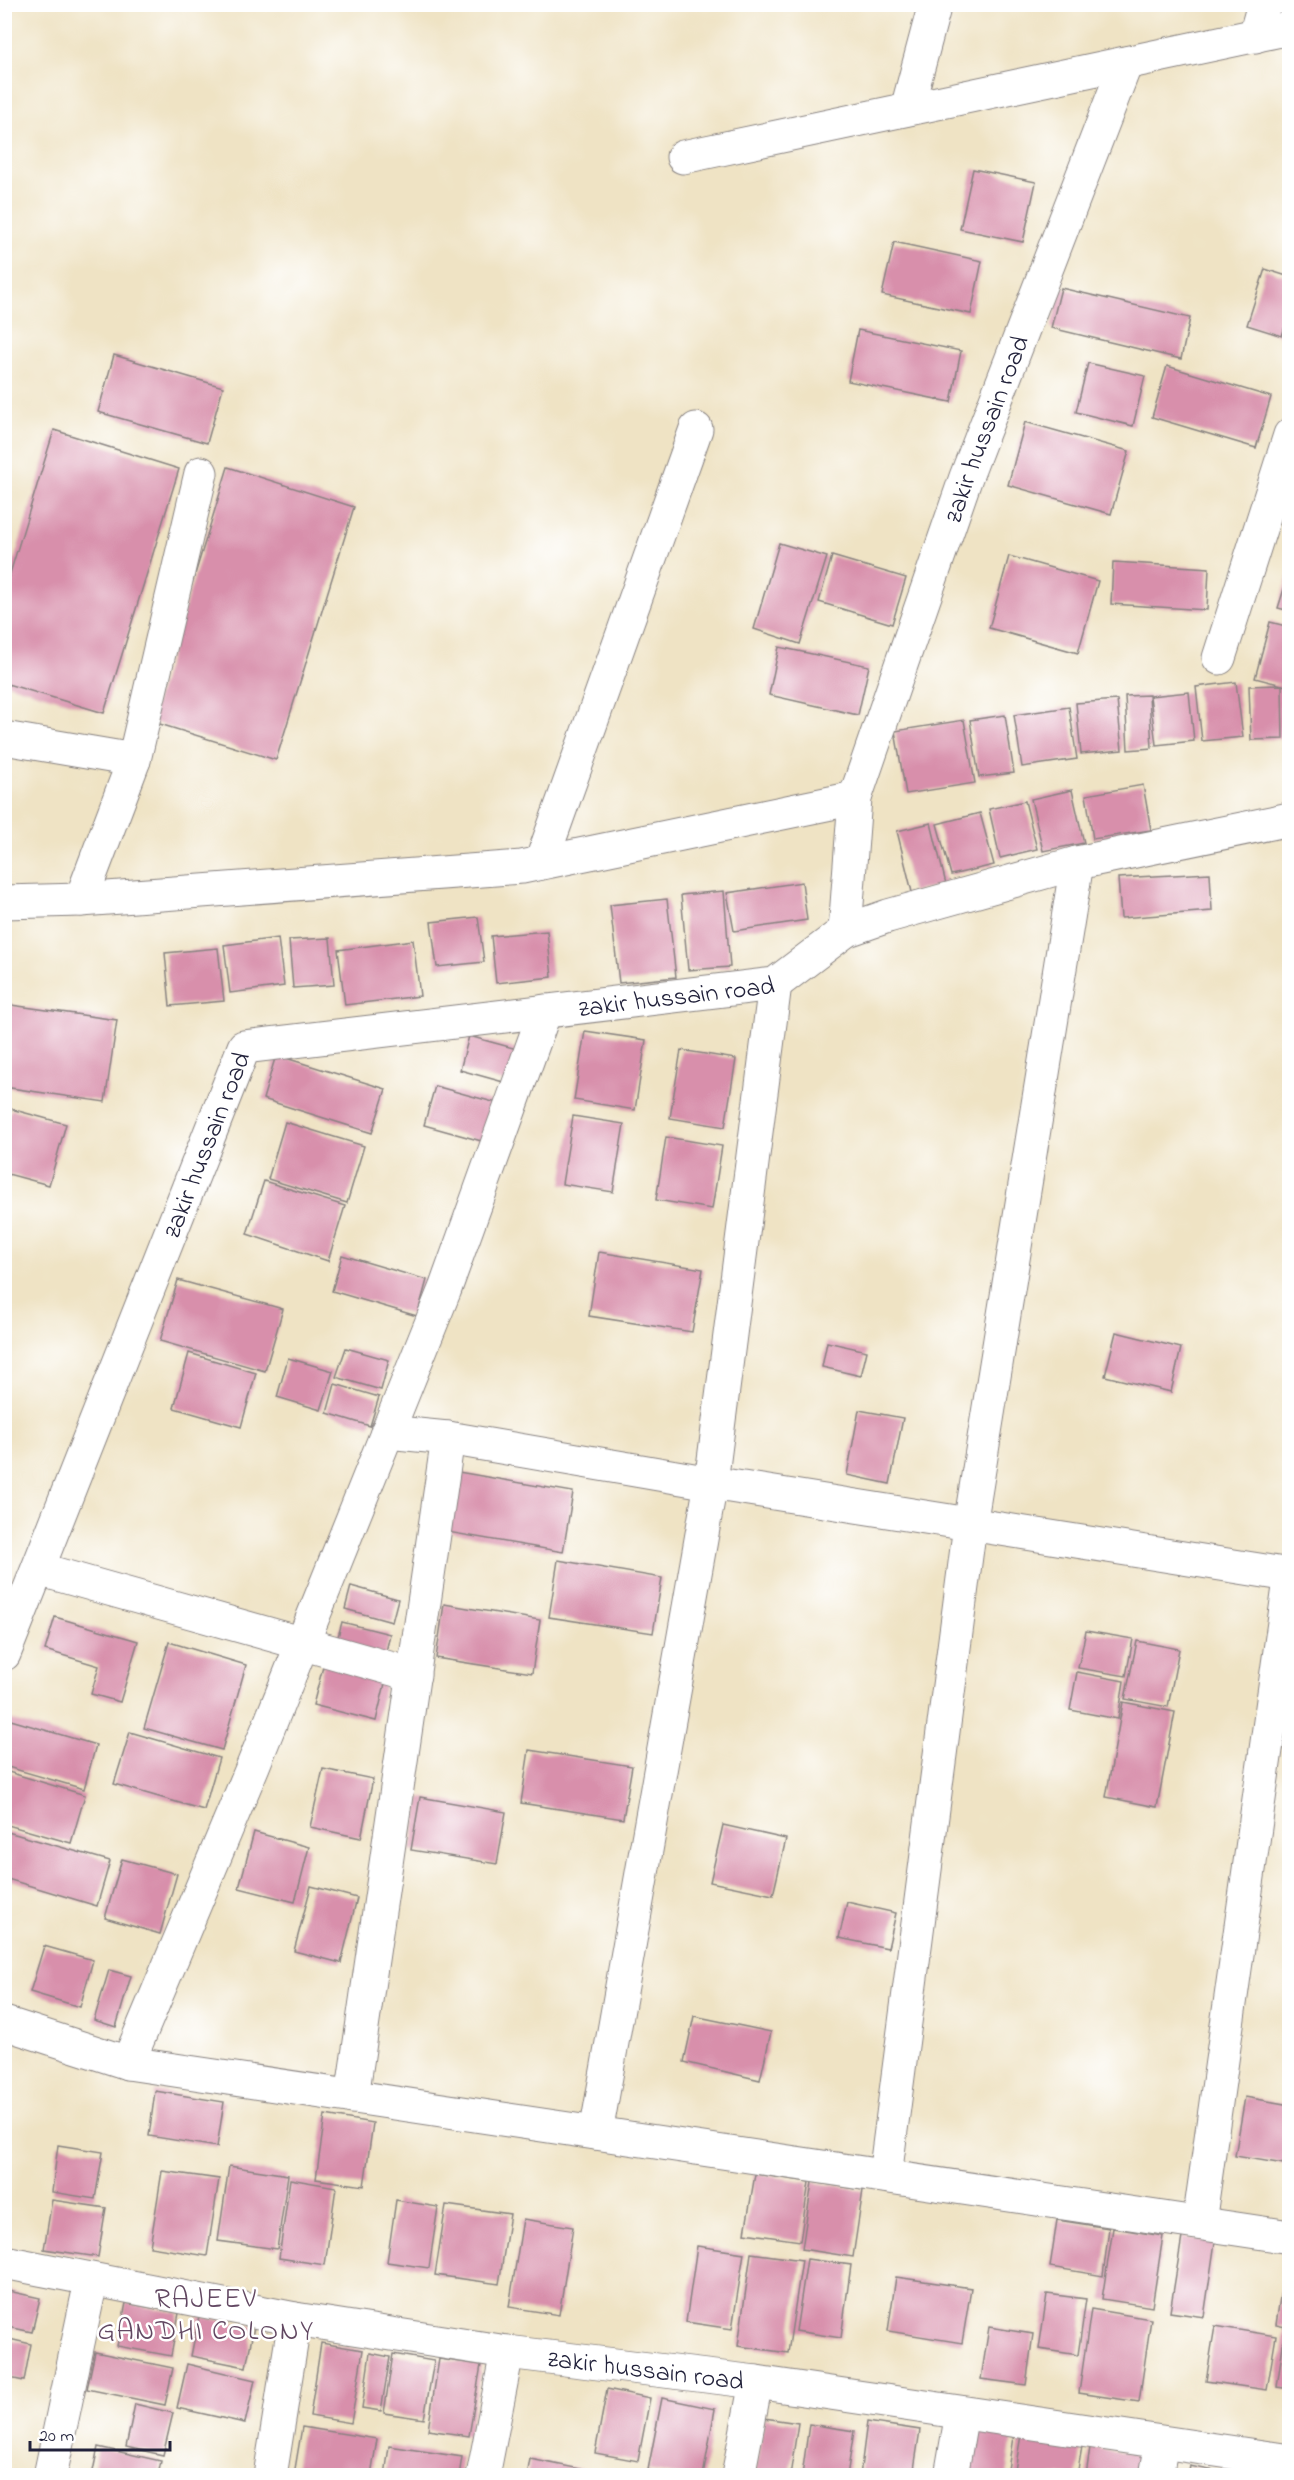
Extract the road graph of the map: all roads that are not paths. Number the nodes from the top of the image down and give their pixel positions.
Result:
1 (935, 4) edge
2 (1264, 4) edge
3 (1290, 28) edge
4 (1255, 36) junction
5 (1126, 63) junction
6 (907, 109) junction
7 (683, 157) dead end
8 (696, 429) dead end
9 (1290, 435) edge
10 (201, 473) dead end
11 (1219, 658) dead end
12 (4, 738) edge
13 (134, 760) junction
14 (855, 798) junction
15 (1290, 819) edge
16 (1077, 862) junction
17 (541, 863) junction
18 (81, 900) junction
19 (4, 902) edge
20 (845, 931) junction
21 (775, 984) junction
22 (545, 1011) junction
23 (387, 1432) junction
24 (448, 1438) junction
25 (711, 1483) junction
26 (970, 1525) junction
27 (38, 1569) junction
28 (1290, 1577) edge
29 (302, 1643) junction
30 (4, 1654) edge
31 (414, 1675) junction
32 (4, 2023) edge
33 (128, 2063) junction
34 (352, 2097) junction
35 (596, 2133) junction
36 (885, 2176) junction
37 (1199, 2223) junction
38 (1290, 2237) edge
39 (4, 2262) edge
40 (92, 2281) junction
41 (295, 2319) junction
42 (507, 2352) junction
43 (756, 2382) junction
44 (962, 2413) junction
45 (1162, 2443) junction
46 (1290, 2461) edge
47 (50, 2475) edge
48 (270, 2475) edge
49 (483, 2475) edge
50 (738, 2475) edge
51 (951, 2475) edge
52 (1156, 2475) edge

1 - 6 street
2 - 4 street
3 - 4 street
4 - 5 street
5 - 6 street
5 - 14 street, zakir hussain road
6 - 7 street
8 - 17 street
9 - 11 street
10 - 13 street
12 - 13 street
13 - 18 street
14 - 17 street
14 - 20 street, zakir hussain road
15 - 16 street, zakir hussain road
16 - 20 street, zakir hussain road
16 - 26 street
17 - 18 street
18 - 19 street
20 - 21 street, zakir hussain road
21 - 22 street, zakir hussain road
21 - 25 street
22 - 23 street
22 - 27 street, zakir hussain road
23 - 24 street
23 - 29 street
24 - 25 street
24 - 31 street
25 - 26 street
25 - 35 street
26 - 28 street
26 - 36 street
27 - 29 street
27 - 30 street, zakir hussain road
28 - 37 street
29 - 31 street
29 - 33 street
31 - 34 street
32 - 33 street
33 - 34 street
34 - 35 street
35 - 36 street
36 - 37 street
37 - 38 street
39 - 40 street, zakir hussain road
40 - 41 street, zakir hussain road
40 - 47 street
41 - 42 street, zakir hussain road
41 - 48 street
42 - 43 street, zakir hussain road
42 - 49 street
43 - 44 street, zakir hussain road
43 - 50 street
44 - 45 street, zakir hussain road
44 - 51 street
45 - 46 street, zakir hussain road
45 - 52 street

